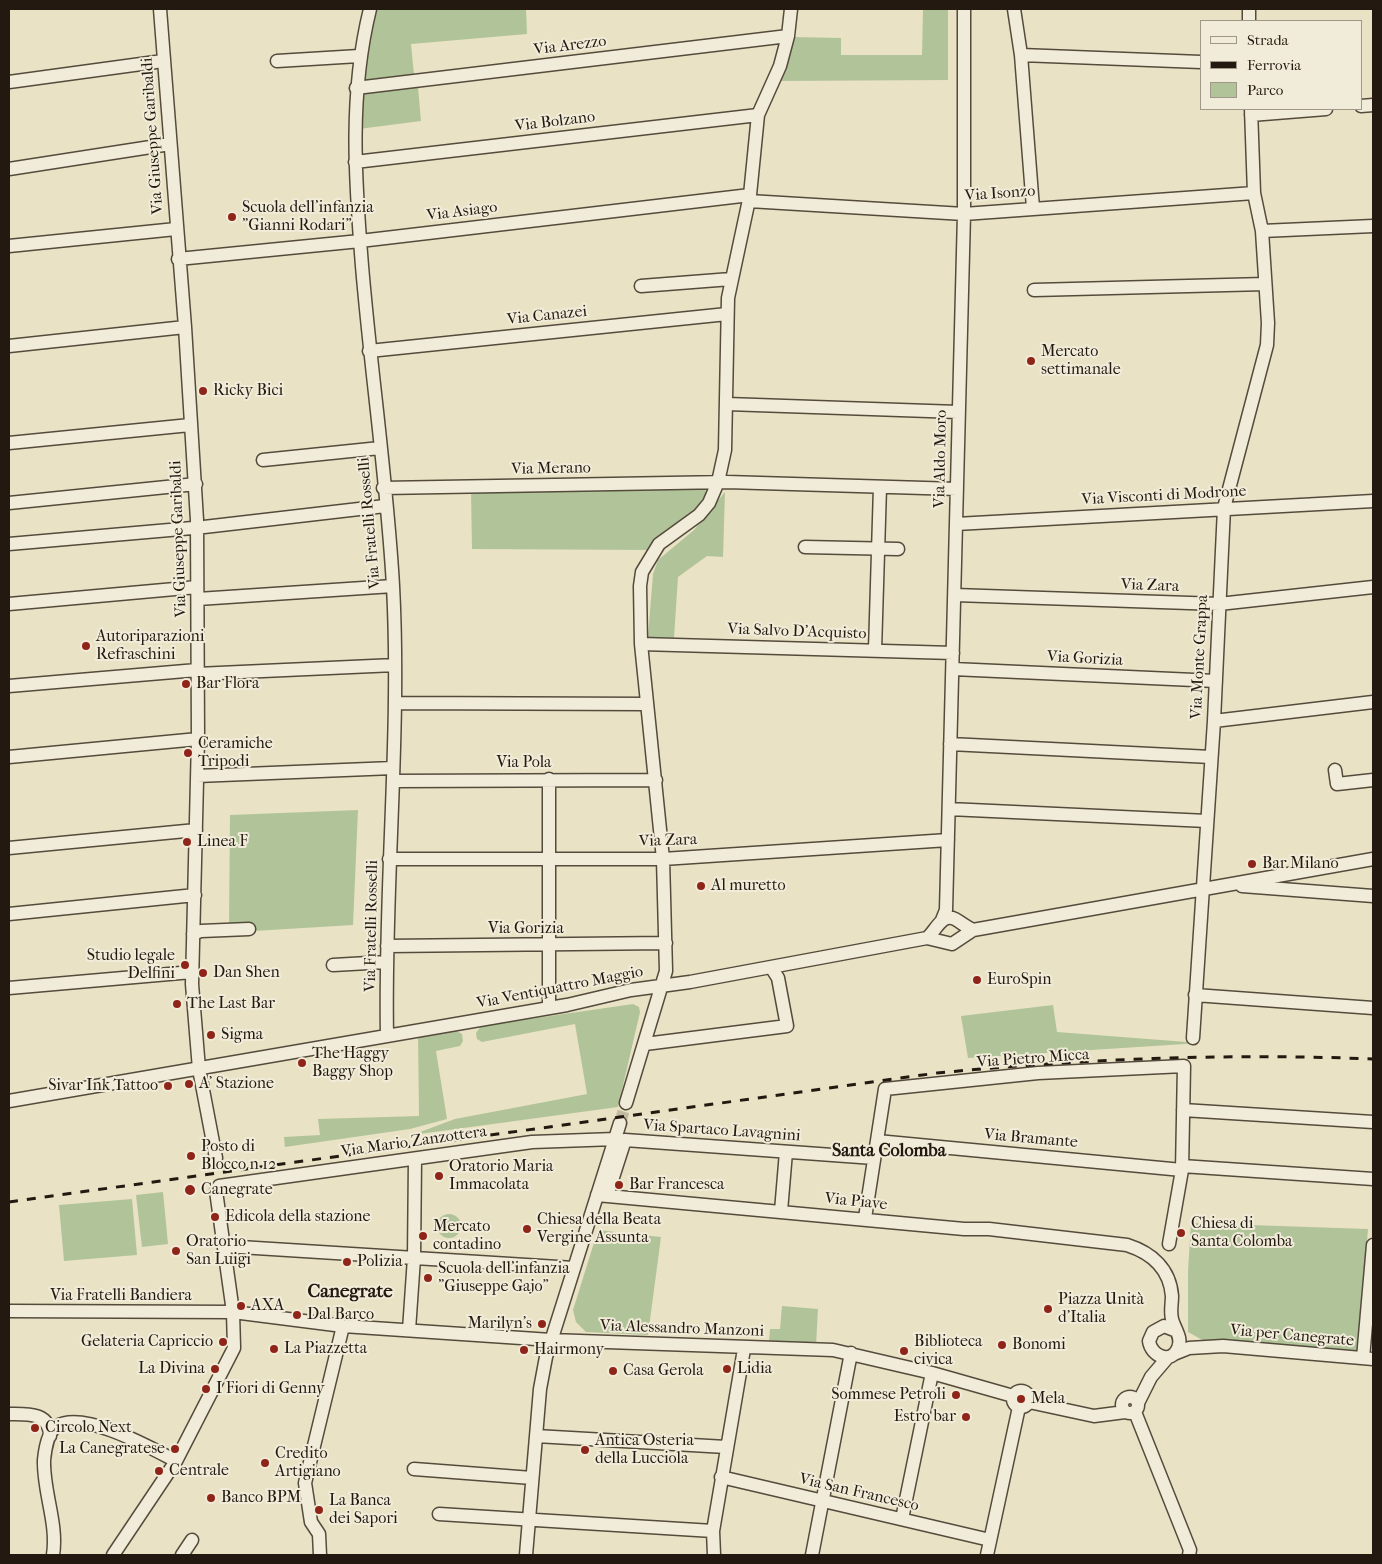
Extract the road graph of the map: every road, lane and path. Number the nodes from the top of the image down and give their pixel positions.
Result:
1 (160, 9) edge
2 (370, 9) edge
3 (791, 9) edge
4 (964, 9) edge
5 (1014, 9) edge
6 (788, 36) junction
7 (1021, 55) junction
8 (359, 56) junction
9 (164, 61) junction
10 (277, 61) dead end
11 (1200, 62) edge
12 (9, 82) edge
13 (356, 88) junction
14 (1301, 110) edge
15 (1251, 112) edge
16 (758, 115) junction
17 (170, 144) junction
18 (355, 162) junction
19 (9, 169) edge
20 (1254, 193) junction
21 (749, 198) junction
22 (1033, 208) junction
23 (964, 214) junction
24 (1373, 226) edge
25 (176, 229) junction
26 (1262, 232) junction
27 (360, 241) junction
28 (9, 246) edge
29 (178, 259) junction
30 (731, 279) junction
31 (1265, 284) junction
32 (641, 286) dead end
33 (1034, 290) dead end
34 (727, 314) junction
35 (185, 327) junction
36 (9, 346) edge
37 (370, 351) junction
38 (727, 404) junction
39 (958, 412) junction
40 (190, 425) junction
41 (9, 443) edge
42 (380, 448) junction
43 (263, 460) dead end
44 (718, 482) junction
45 (196, 484) junction
46 (880, 487) junction
47 (383, 488) junction
48 (957, 488) junction
49 (1373, 501) edge
50 (9, 503) edge
51 (385, 506) junction
52 (1224, 508) junction
53 (956, 524) junction
54 (200, 527) junction
55 (9, 544) edge
56 (805, 547) dead end
57 (878, 549) junction
58 (898, 549) dead end
59 (393, 586) junction
60 (1373, 587) edge
61 (197, 593) junction
62 (955, 595) junction
63 (9, 604) edge
64 (1219, 604) junction
65 (641, 644) junction
66 (875, 650) junction
67 (953, 653) junction
68 (395, 665) junction
69 (953, 668) junction
70 (197, 672) junction
71 (1216, 681) junction
72 (9, 686) edge
73 (1373, 702) edge
74 (395, 703) junction
75 (647, 704) junction
76 (1214, 721) junction
77 (198, 739) junction
78 (950, 744) junction
79 (9, 757) edge
80 (1211, 757) junction
81 (1335, 770) dead end
82 (393, 774) junction
83 (197, 776) junction
84 (549, 780) junction
85 (656, 780) junction
86 (1373, 780) edge
87 (949, 809) junction
88 (1207, 821) junction
89 (196, 830) junction
90 (948, 840) junction
91 (9, 848) edge
92 (389, 859) junction
93 (549, 859) junction
94 (663, 859) junction
95 (1373, 859) edge
96 (1202, 889) junction
97 (195, 896) junction
98 (1373, 896) edge
99 (9, 914) edge
100 (947, 920) junction
101 (249, 929) dead end
102 (973, 930) junction
103 (193, 934) junction
104 (927, 938) junction
105 (958, 940) junction
106 (942, 942) junction
107 (666, 943) junction
108 (550, 945) junction
109 (386, 946) junction
110 (386, 962) junction
111 (333, 965) dead end
112 (776, 966) junction
113 (192, 972) junction
114 (663, 986) junction
115 (9, 988) edge
116 (1194, 995) junction
117 (549, 1008) junction
118 (1373, 1008) edge
119 (387, 1036) junction
120 (1193, 1038) dead end
121 (645, 1044) junction
122 (200, 1069) junction
123 (9, 1101) edge
124 (626, 1103) tunnel mouth
125 (1183, 1110) junction
126 (1373, 1122) edge
127 (620, 1123) tunnel mouth
128 (615, 1139) junction
129 (877, 1141) junction
130 (786, 1152) junction
131 (216, 1158) dead end
132 (874, 1158) junction
133 (415, 1159) junction
134 (1182, 1168) junction
135 (1373, 1180) edge
136 (602, 1195) junction
137 (781, 1211) junction
138 (865, 1218) junction
139 (1111, 1243) junction
140 (1169, 1244) dead end
141 (1373, 1245) edge
142 (224, 1246) junction
143 (414, 1258) junction
144 (574, 1268) junction
145 (9, 1311) edge
146 (233, 1312) junction
147 (343, 1326) junction
148 (1159, 1327) junction
149 (410, 1330) junction
150 (1176, 1332) junction
151 (551, 1340) junction
152 (1208, 1346) junction
153 (744, 1349) junction
154 (1153, 1352) junction
155 (851, 1353) junction
156 (1171, 1355) junction
157 (1368, 1358) edge
158 (932, 1373) junction
159 (1151, 1377) junction
160 (1020, 1402) junction
161 (1131, 1405) junction
162 (9, 1414) edge
163 (50, 1436) junction
164 (536, 1436) junction
165 (726, 1447) junction
166 (176, 1461) junction
167 (414, 1469) dead end
168 (721, 1477) junction
169 (532, 1478) junction
170 (822, 1501) junction
171 (439, 1514) dead end
172 (902, 1519) junction
173 (530, 1520) junction
174 (713, 1531) junction
175 (192, 1540) dead end
176 (990, 1540) junction
177 (53, 1555) edge
178 (113, 1555) edge
179 (182, 1555) edge
180 (320, 1555) edge
181 (526, 1555) edge
182 (714, 1555) edge
183 (812, 1555) edge
184 (987, 1555) edge
185 (1189, 1555) edge

1 - 9 street, Via Giuseppe Garibaldi
2 - 8 street, Via Fratelli Rosselli
3 - 6 street
4 - 23 street, Via Aldo Moro
5 - 7 street
6 - 13 street, Via Arezzo
6 - 16 street
7 - 11 street
7 - 22 street
8 - 10 street
8 - 13 street, Via Fratelli Rosselli
9 - 12 street
9 - 17 street, Via Giuseppe Garibaldi
13 - 18 street, Via Fratelli Rosselli
14 - 15 street
15 - 20 street, Via Monte Grappa
16 - 18 street, Via Bolzano
16 - 21 street
17 - 19 street
17 - 25 street, Via Giuseppe Garibaldi
18 - 27 street, Via Fratelli Rosselli
20 - 22 street, Via Isonzo
20 - 26 street, Via Monte Grappa
21 - 23 street, Via Isonzo
21 - 27 street, Via Asiago
21 - 30 street
22 - 23 street, Via Isonzo
23 - 39 street, Via Aldo Moro
24 - 26 street
25 - 28 street
25 - 29 street, Via Giuseppe Garibaldi
26 - 31 street, Via Monte Grappa
27 - 29 street, Via Asiago
27 - 37 street, Via Fratelli Rosselli
29 - 35 street, Via Giuseppe Garibaldi
30 - 32 street
30 - 34 street
31 - 33 street
31 - 52 street, Via Monte Grappa
34 - 37 street, Via Canazei
34 - 38 street
35 - 36 street
35 - 40 street, Via Giuseppe Garibaldi
37 - 42 street, Via Fratelli Rosselli
38 - 39 street
38 - 44 street
39 - 48 street, Via Aldo Moro
40 - 41 street
40 - 45 street, Via Giuseppe Garibaldi
42 - 43 street
42 - 47 street, Via Fratelli Rosselli
44 - 46 street, Via Merano
44 - 47 street, Via Merano
44 - 65 street
45 - 50 street
45 - 54 street, Via Giuseppe Garibaldi
46 - 48 street, Via Merano
46 - 57 street
47 - 51 street, Via Fratelli Rosselli
48 - 53 street, Via Aldo Moro
49 - 52 street, Via Visconti di Modrone
51 - 54 street
51 - 59 street, Via Fratelli Rosselli
52 - 53 street, Via Visconti di Modrone
52 - 64 street, Via Monte Grappa
53 - 62 street, Via Aldo Moro
54 - 55 street
54 - 61 street, Via Giuseppe Garibaldi
56 - 57 street
57 - 58 street
57 - 66 street
59 - 61 street
59 - 68 street, Via Fratelli Rosselli
60 - 64 street, Via Zara
61 - 63 street
61 - 70 street, Via Giuseppe Garibaldi
62 - 64 street, Via Zara
62 - 67 street, Via Aldo Moro
64 - 71 street, Via Monte Grappa
65 - 66 street, Via Salvo D'Acquisto
65 - 75 street
66 - 67 street, Via Salvo D'Acquisto
67 - 69 street, Via Aldo Moro
68 - 70 street
68 - 74 street, Via Fratelli Rosselli
69 - 71 street, Via Gorizia
69 - 78 street, Via Aldo Moro
70 - 72 street
70 - 77 street, Via Giuseppe Garibaldi
71 - 76 street, Via Monte Grappa
73 - 76 street
74 - 75 street
74 - 82 street, Via Fratelli Rosselli
75 - 85 street
76 - 80 street, Via Monte Grappa
77 - 79 street
77 - 83 street, Via Giuseppe Garibaldi
78 - 80 street
78 - 87 street, Via Aldo Moro
80 - 88 street, Via Monte Grappa
81 - 86 street
82 - 83 street, Via Pola
82 - 84 street, Via Pola
82 - 92 street, Via Fratelli Rosselli
83 - 89 street, Via Giuseppe Garibaldi
84 - 85 street, Via Pola
84 - 93 street
85 - 94 street
87 - 88 street
87 - 90 street, Via Aldo Moro
88 - 96 street, Via Monte Grappa
89 - 91 street
89 - 97 street, Via Giuseppe Garibaldi
90 - 94 street, Via Zara
90 - 100 street, Via Aldo Moro
92 - 93 street, Via Zara
92 - 109 street, Via Fratelli Rosselli
93 - 94 street, Via Zara
93 - 108 street
94 - 107 street
95 - 96 street
96 - 98 street
96 - 102 street, Via Ventiquattro Maggio
96 - 116 street, Via Monte Grappa
97 - 99 street
97 - 103 street, Via Giuseppe Garibaldi
100 - 102 street
100 - 104 street
100 - 105 street
100 - 106 street
101 - 103 street
102 - 105 street, Via Ventiquattro Maggio
103 - 113 street, Via Giuseppe Garibaldi
104 - 106 street, Via Ventiquattro Maggio
104 - 112 street, Via Ventiquattro Maggio
105 - 106 street, Via Ventiquattro Maggio
107 - 108 street, Via Gorizia
107 - 114 street
108 - 109 street, Via Gorizia
108 - 117 street
109 - 110 street, Via Fratelli Rosselli
110 - 111 street
110 - 119 street, Via Fratelli Rosselli
112 - 114 street, Via Ventiquattro Maggio
112 - 121 street
113 - 115 street
113 - 122 street, Via Giuseppe Garibaldi
114 - 117 street, Via Ventiquattro Maggio
114 - 121 street
116 - 118 street
116 - 120 street, Via Monte Grappa
117 - 119 street, Via Ventiquattro Maggio
119 - 122 street, Via Ventiquattro Maggio
121 - 124 street
122 - 123 street, Via Ventiquattro Maggio
122 - 131 street, Via Giuseppe Garibaldi
125 - 126 street
125 - 129 street, Via Pietro Micca
125 - 134 street
127 - 128 street
128 - 133 street, Via Mario Zanzottera
128 - 136 street
129 - 132 street
129 - 134 street, Via Bramante
130 - 132 street, Via Spartaco Lavagnini
130 - 136 street, Via Spartaco Lavagnini
130 - 137 street
132 - 138 street
133 - 142 street, Via Mario Zanzottera
133 - 143 street
134 - 135 street, Via Bramante
134 - 140 street
136 - 137 street, Via Piave
136 - 144 street
137 - 138 street, Via Piave
138 - 139 street, Via Piave
139 - 148 street, Via Piave
139 - 150 street, Via Piave
141 - 157 street
142 - 143 street
142 - 146 street
143 - 144 street
143 - 149 street
144 - 151 street
145 - 146 street, Via Fratelli Bandiera
146 - 147 street, Via Fratelli Bandiera
146 - 166 street
147 - 149 street, Via Alessandro Manzoni
147 - 180 street
148 - 150 street
148 - 154 street
149 - 151 street, Via Alessandro Manzoni
150 - 152 street, Via per Canegrate
150 - 156 street
151 - 153 street, Via Alessandro Manzoni
151 - 164 street
152 - 156 street, Via per Canegrate
152 - 157 street, Via per Canegrate
153 - 155 street, Via Alessandro Manzoni
153 - 165 street
154 - 156 street
154 - 159 street
155 - 158 street, Via Alessandro Manzoni
155 - 170 street
156 - 159 street
158 - 160 street, Via Alessandro Manzoni
158 - 172 street
159 - 161 street
160 - 161 street, Via Alessandro Manzoni
160 - 176 street
161 - 185 street
162 - 163 street
163 - 166 street
163 - 177 street
164 - 165 street
164 - 169 street
165 - 168 street
166 - 178 street
167 - 169 street
168 - 170 street, Via San Francesco
168 - 174 street
169 - 173 street
170 - 172 street, Via San Francesco
170 - 183 street
171 - 173 street
172 - 176 street, Via San Francesco
173 - 174 street
173 - 181 street
174 - 182 street
175 - 179 street
176 - 184 street

